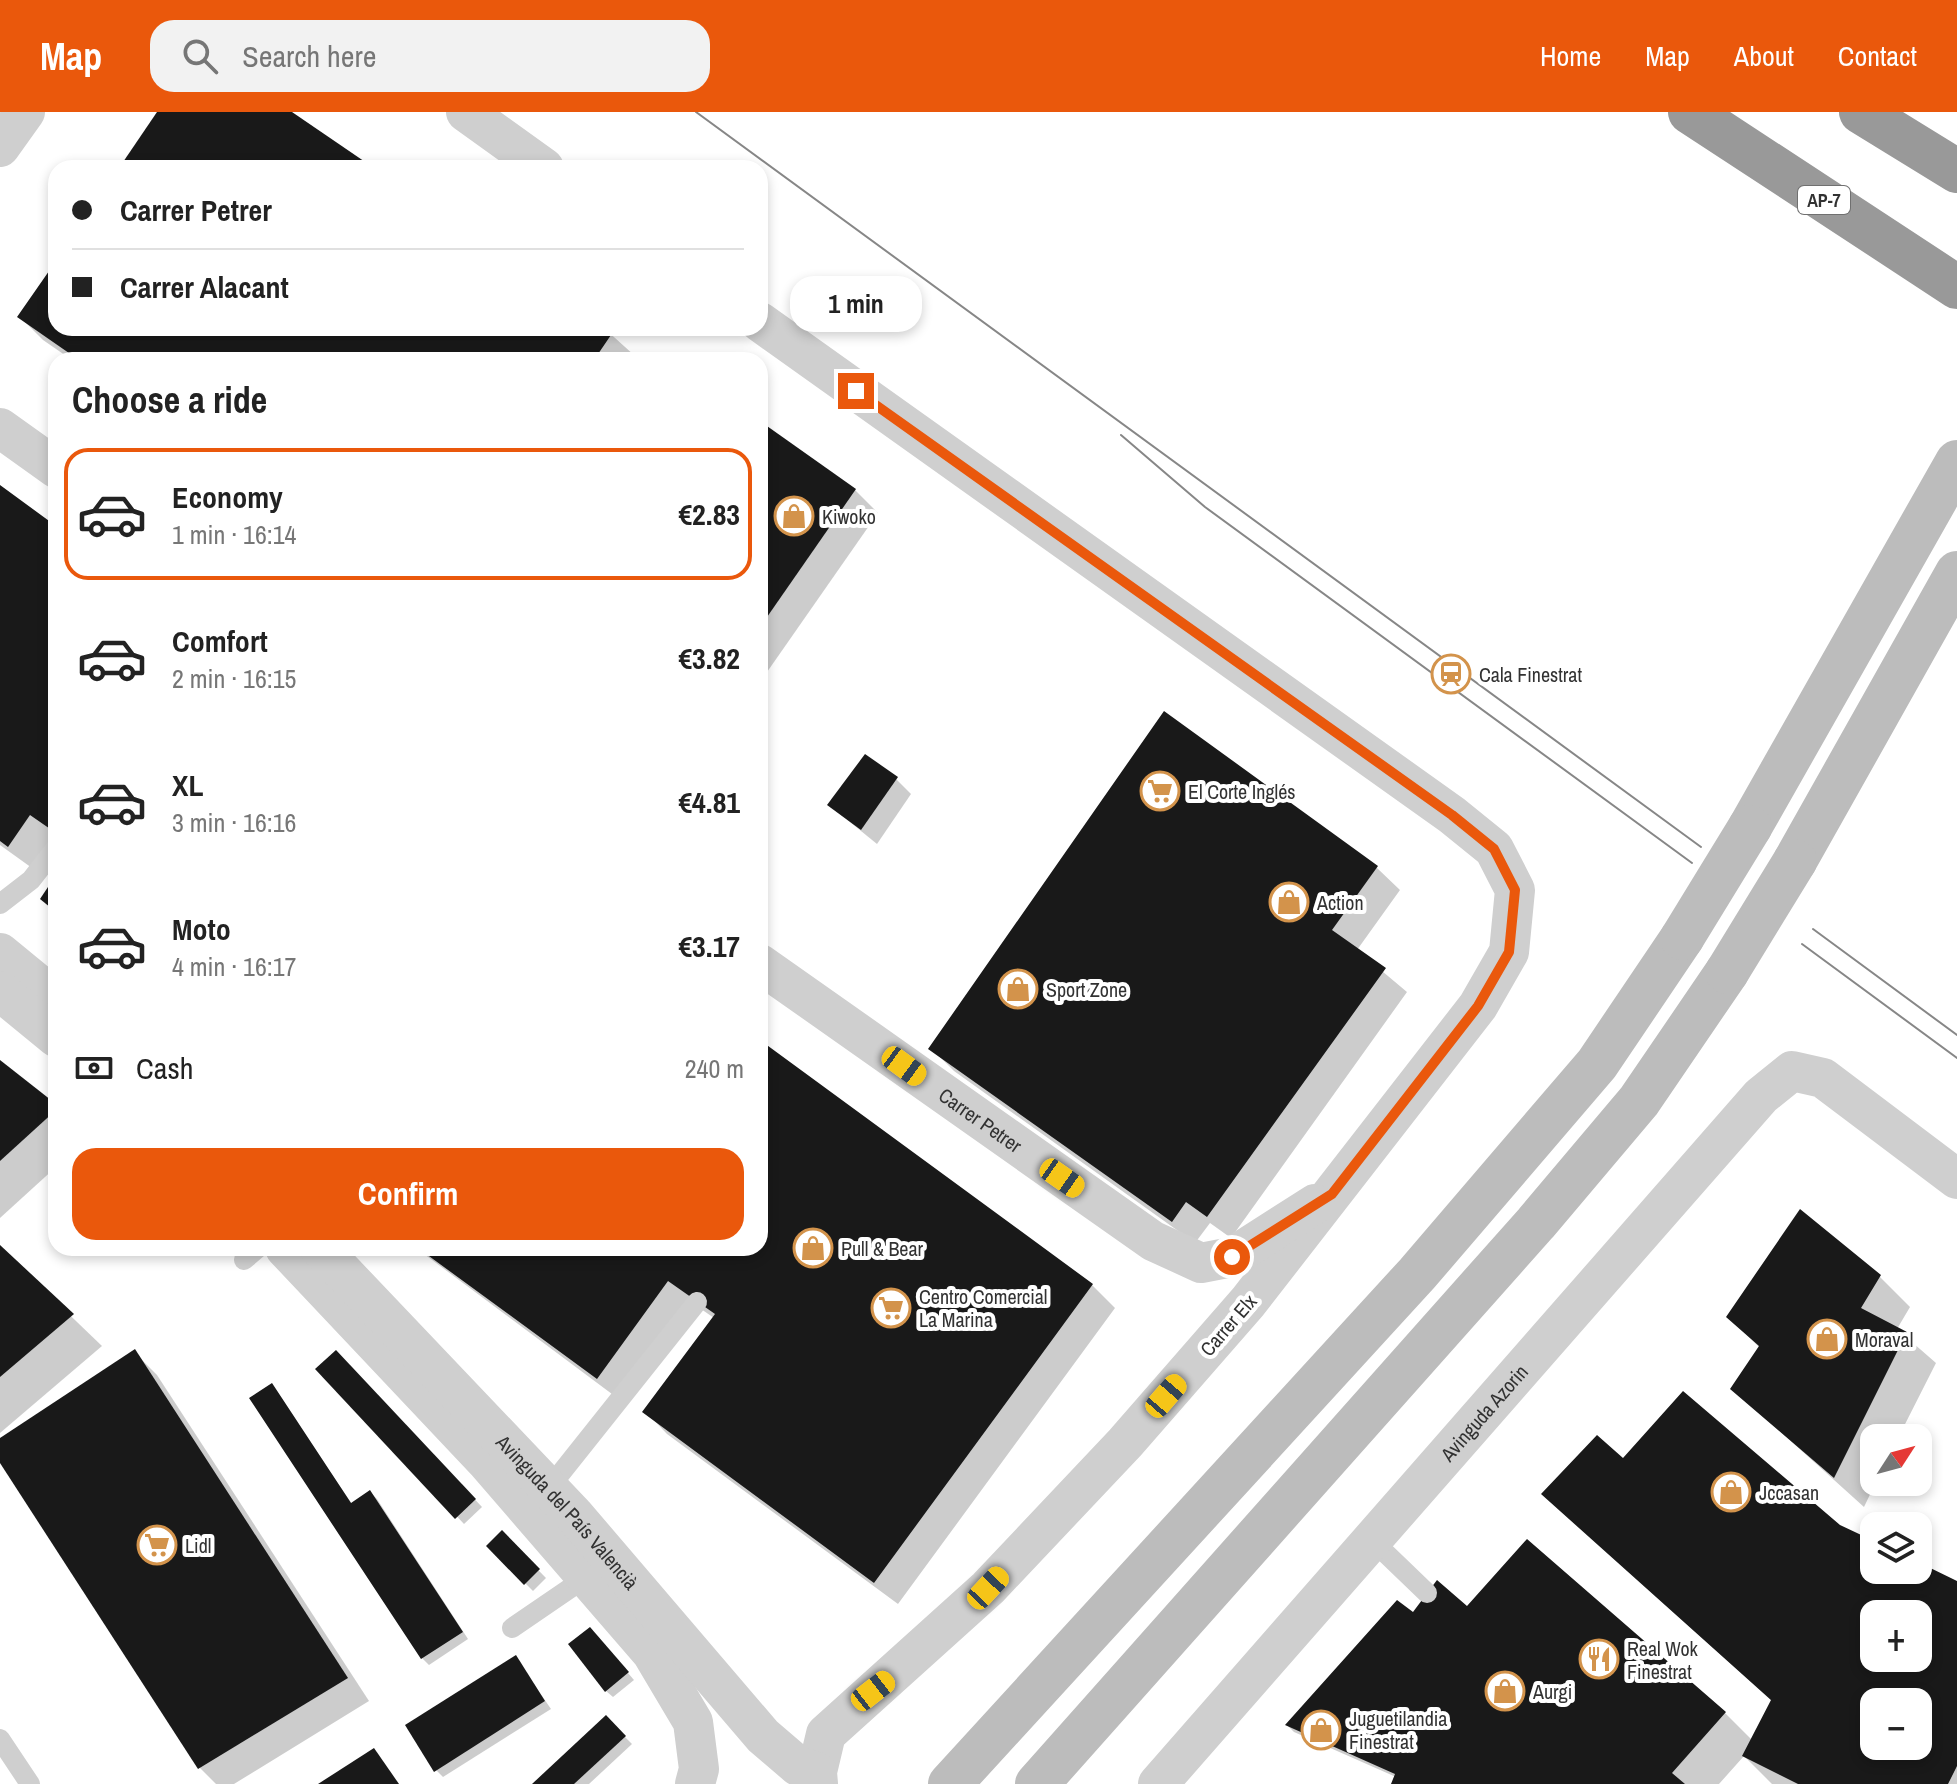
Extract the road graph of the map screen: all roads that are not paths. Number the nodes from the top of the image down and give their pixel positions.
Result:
1 (25, 112) edge
2 (466, 112) edge
3 (1690, 112) edge
4 (1861, 112) edge
5 (0, 147) edge
6 (533, 160) edge
7 (1957, 171) edge
8 (1957, 287) edge
9 (768, 328) edge
10 (0, 428) edge
11 (48, 462) edge
12 (1957, 462) edge
13 (1957, 573) edge
14 (48, 858) edge
15 (0, 904) edge
16 (0, 953) edge
17 (768, 970) edge
18 (0, 991) edge
19 (48, 992) edge
20 (48, 1030) edge
21 (1957, 1179) edge
22 (1332, 1194) junction
23 (293, 1256) edge
24 (327, 1256) edge
25 (697, 1302) dead end
26 (540, 1499) junction
27 (1374, 1542) junction
28 (588, 1576) junction
29 (1427, 1593) dead end
30 (512, 1628) dead end
31 (0, 1739) edge
32 (818, 1778) edge
33 (30, 1784) edge
34 (695, 1784) edge
35 (950, 1784) edge
36 (1037, 1784) edge
37 (1158, 1784) edge

1 - 5 street
2 - 6 street
3 - 8 highway, AP-7
4 - 7 highway
9 - 22 street, Carrer Elx
10 - 11 street
12 - 35 main road, bridge
13 - 36 main road, bridge
14 - 15 lane
16 - 19 street
17 - 22 street, Carrer Petrer
18 - 20 street
21 - 27 street, Avinguda Azorin
22 - 32 street, Carrer Elx
23 - 26 street, Avinguda del País Valencià
24 - 26 street, Avinguda del País Valencià
25 - 26 lane
26 - 28 street, Avinguda del País Valencià
26 - 32 street, Avinguda del País Valencià
27 - 29 lane
27 - 37 street, Avinguda Azorin
28 - 30 lane
28 - 34 street, Avinguda del País Valencià
31 - 33 lane

